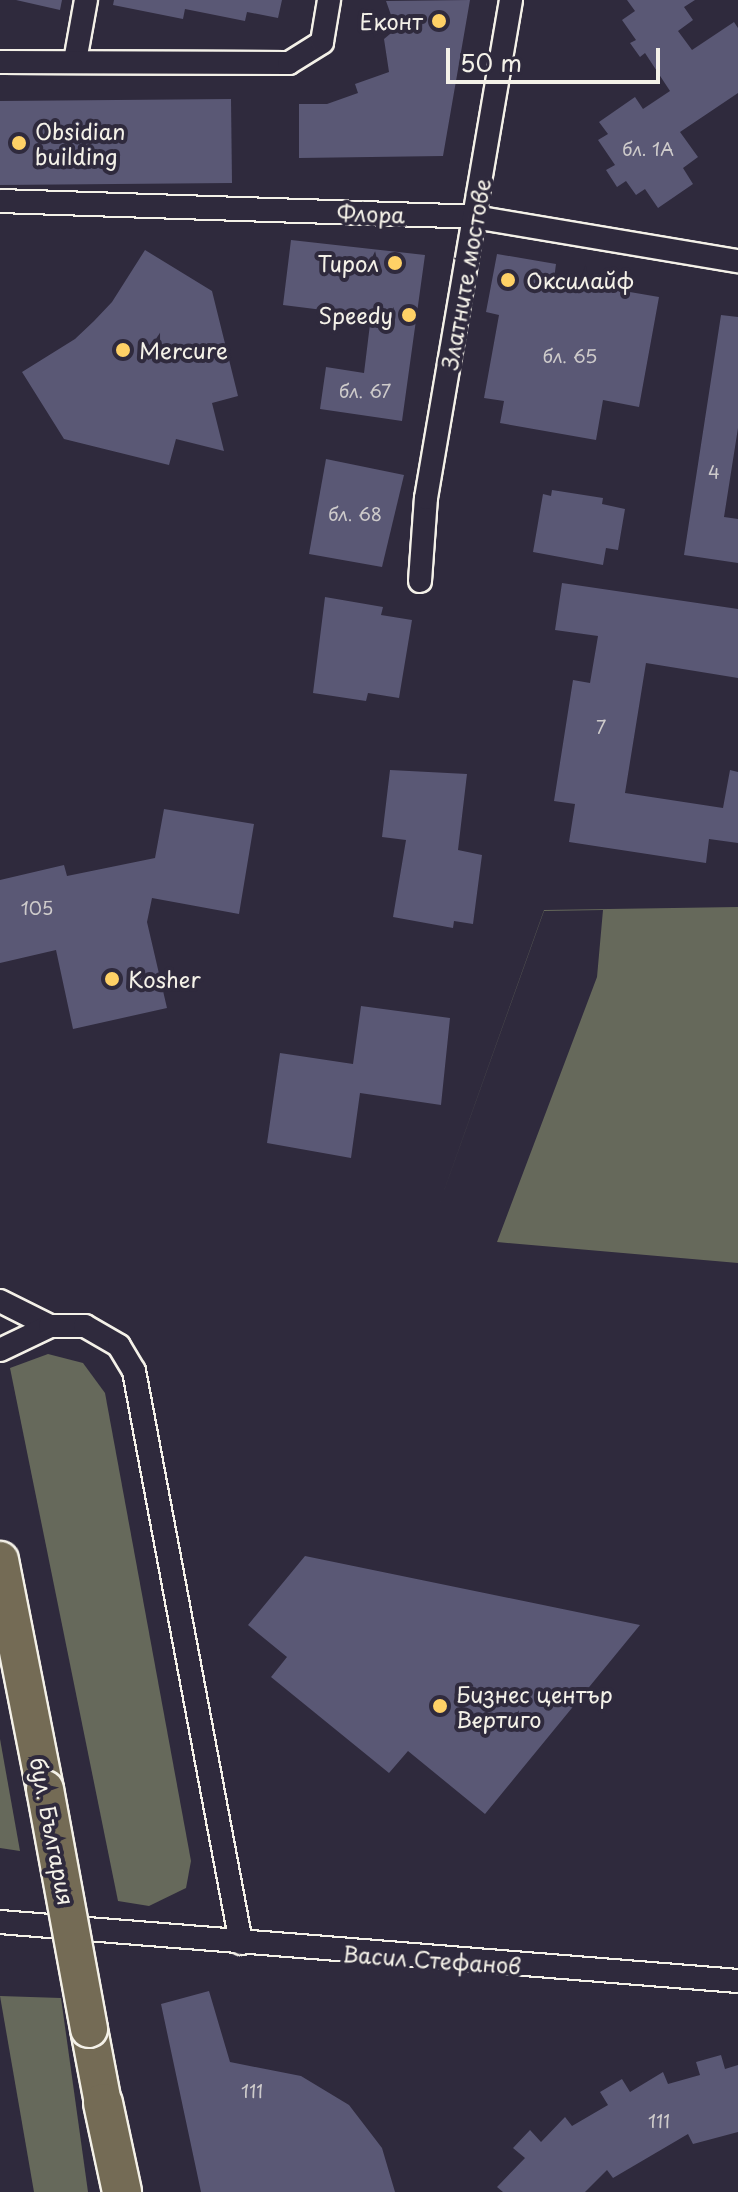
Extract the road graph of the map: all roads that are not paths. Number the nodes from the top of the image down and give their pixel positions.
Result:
1 (86, 0) edge
2 (329, 0) edge
3 (511, 0) edge
4 (75, 61) junction
5 (0, 62) edge
6 (0, 201) edge
7 (474, 217) junction
8 (738, 261) edge
9 (420, 581) dead end
10 (0, 1301) edge
11 (50, 1326) junction
12 (0, 1350) edge
13 (0, 1560) edge
14 (0, 1922) edge
15 (241, 1943) junction
16 (738, 1981) edge
17 (103, 2103) joint
18 (122, 2192) edge

1 - 4 street
2 - 4 street
3 - 7 street, Златните мостове
4 - 5 street
6 - 7 street, Флора
7 - 8 street, Флора
7 - 9 street, Златните мостове
10 - 11 street
11 - 12 street
11 - 15 street
13 - 17 main road, бул. България, bridge
14 - 15 street, Васил Стефанов
15 - 16 street, Васил Стефанов
17 - 18 highway

